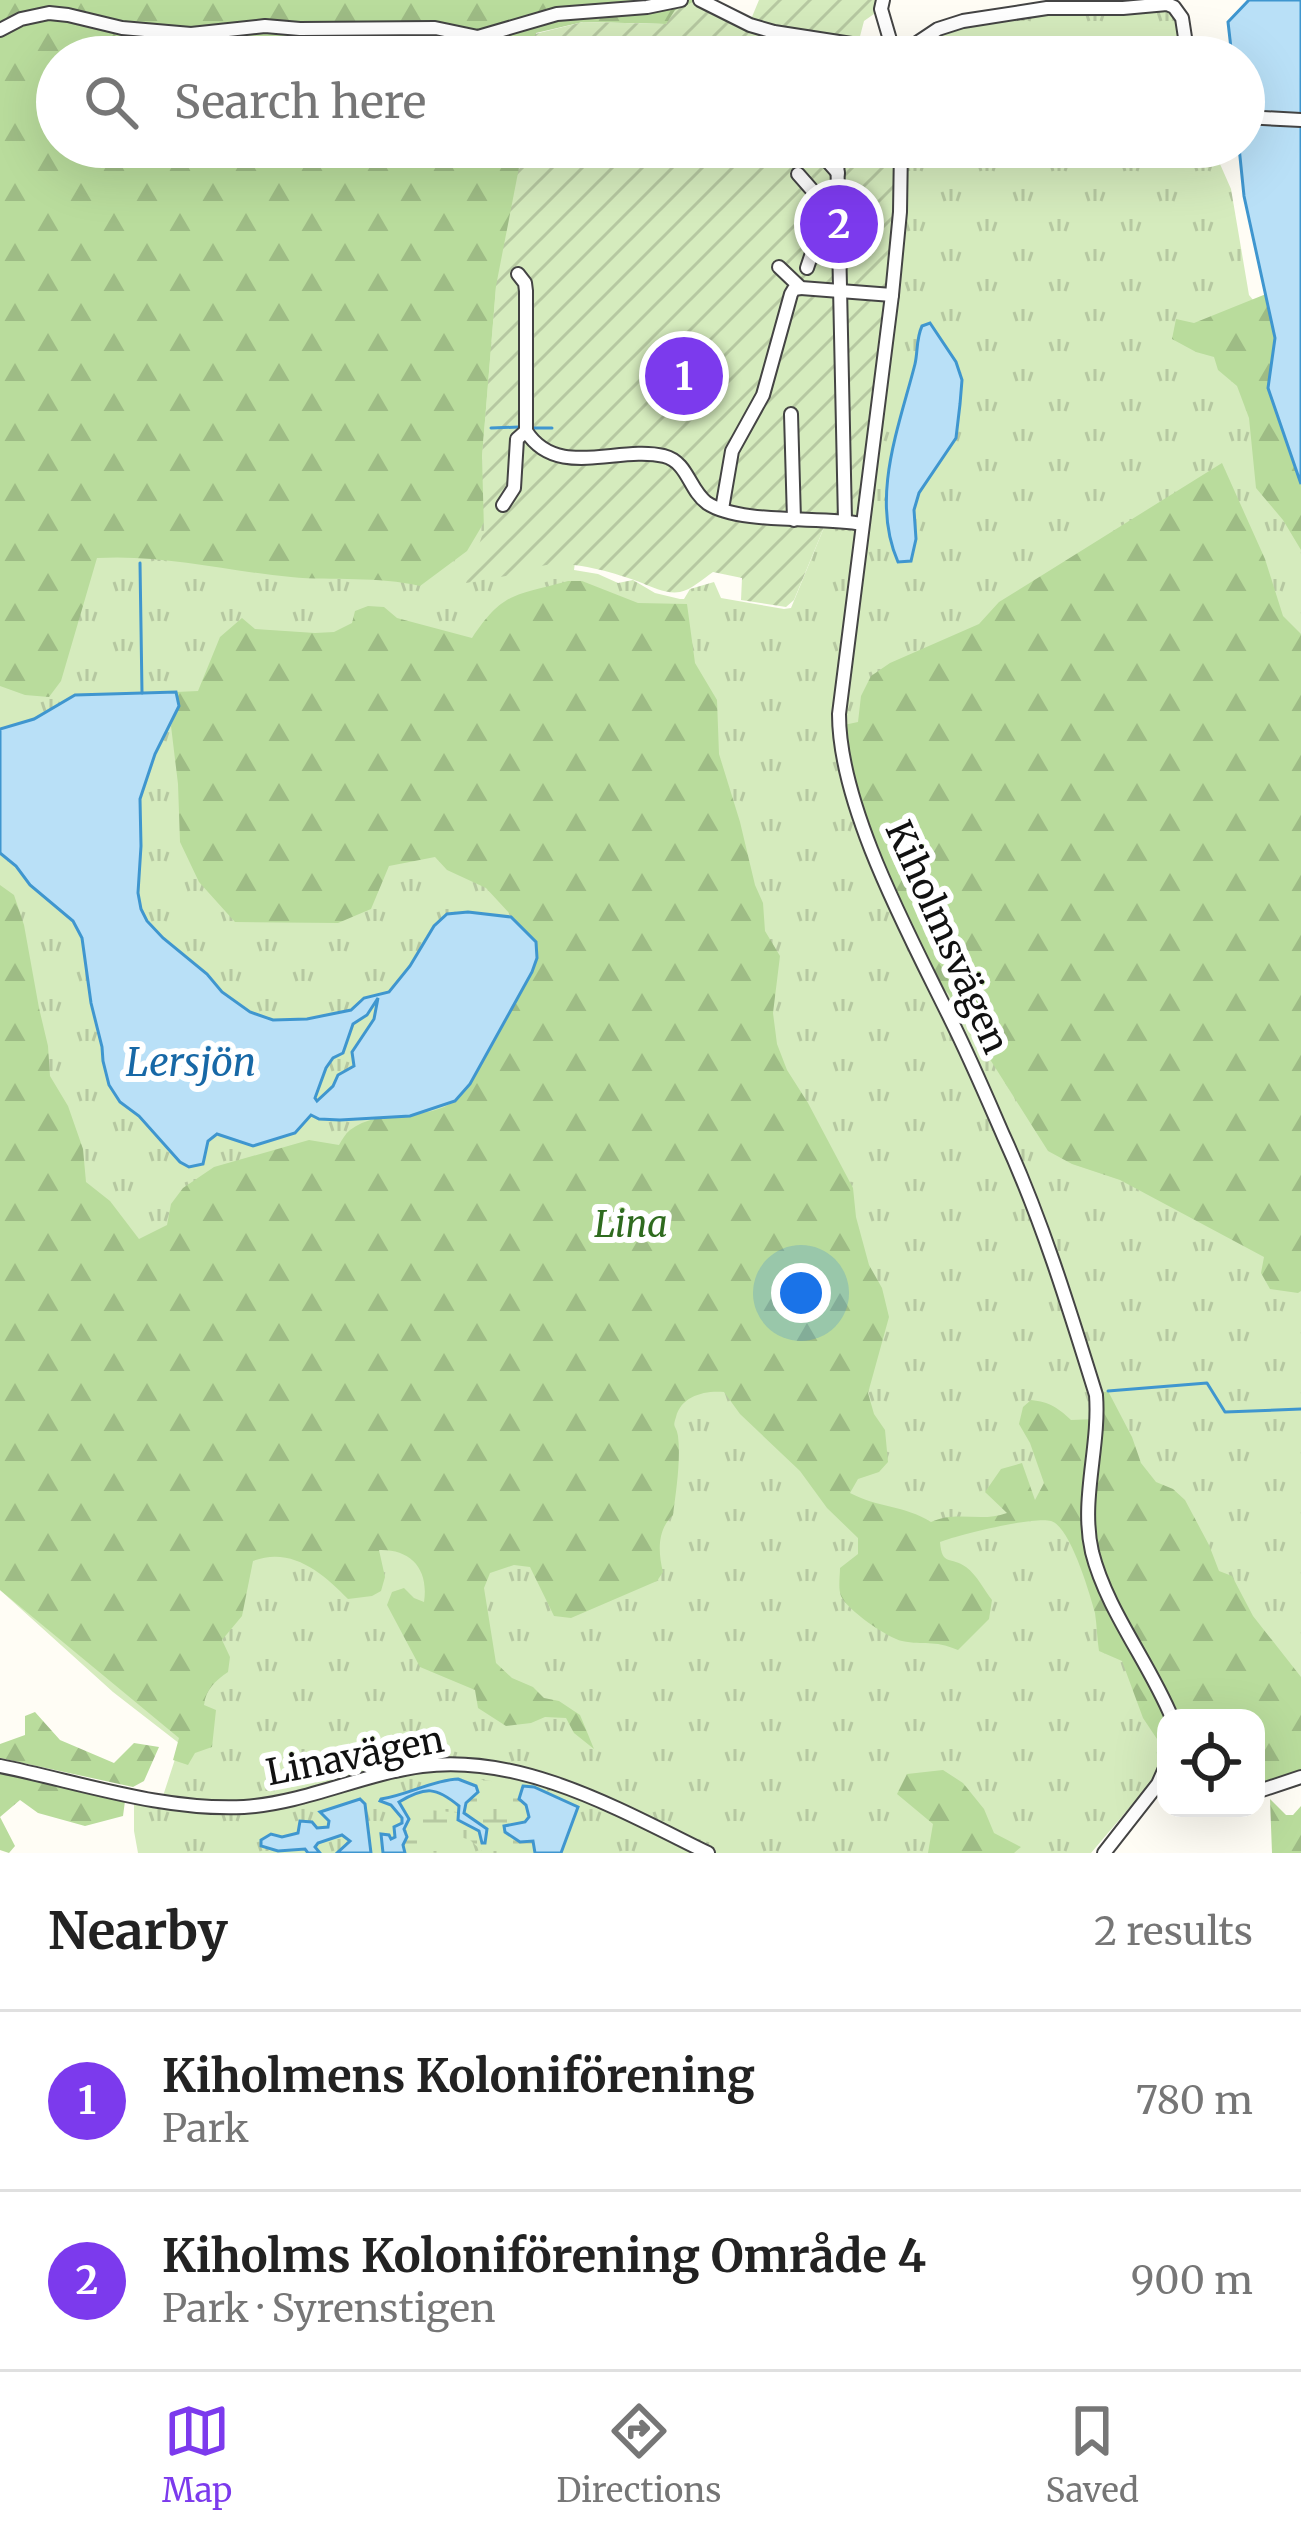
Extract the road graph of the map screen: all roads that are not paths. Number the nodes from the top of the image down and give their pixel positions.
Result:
1 (680, 0) edge
2 (700, 0) edge
3 (880, 3) edge
4 (0, 30) edge
5 (473, 36) edge
6 (481, 36) edge
7 (791, 36) edge
8 (889, 36) edge
9 (925, 36) edge
10 (1184, 36) edge
11 (1265, 118) edge
12 (1301, 120) edge
13 (834, 168) edge
14 (838, 168) edge
15 (901, 168) edge
16 (838, 173) junction
17 (798, 174) dead end
18 (836, 212) junction
19 (778, 267) dead end
20 (807, 268) dead end
21 (518, 274) dead end
22 (801, 288) junction
23 (841, 290) junction
24 (892, 295) junction
25 (791, 414) dead end
26 (526, 431) junction
27 (503, 506) dead end
28 (722, 509) junction
29 (794, 520) junction
30 (845, 521) junction
31 (862, 524) junction
32 (1167, 1709) edge
33 (0, 1766) edge
34 (1301, 1777) edge
35 (1157, 1789) edge
36 (1265, 1789) edge
37 (708, 1853) edge
38 (1104, 1853) edge

1 - 6 street
2 - 7 street
3 - 8 street
4 - 5 street
9 - 10 street
11 - 12 street
13 - 16 street
14 - 16 street
15 - 24 street, Kiholmsvägen
16 - 18 street
17 - 18 street
18 - 20 street
18 - 23 street
19 - 22 street
21 - 26 street
22 - 23 street
22 - 28 street
23 - 24 street
23 - 30 street
24 - 31 street, Kiholmsvägen
25 - 29 street
26 - 27 street
26 - 28 street
28 - 29 street
29 - 30 street
30 - 31 street
31 - 32 street, Kiholmsvägen
33 - 37 street, Linavägen
34 - 36 street
35 - 38 street

